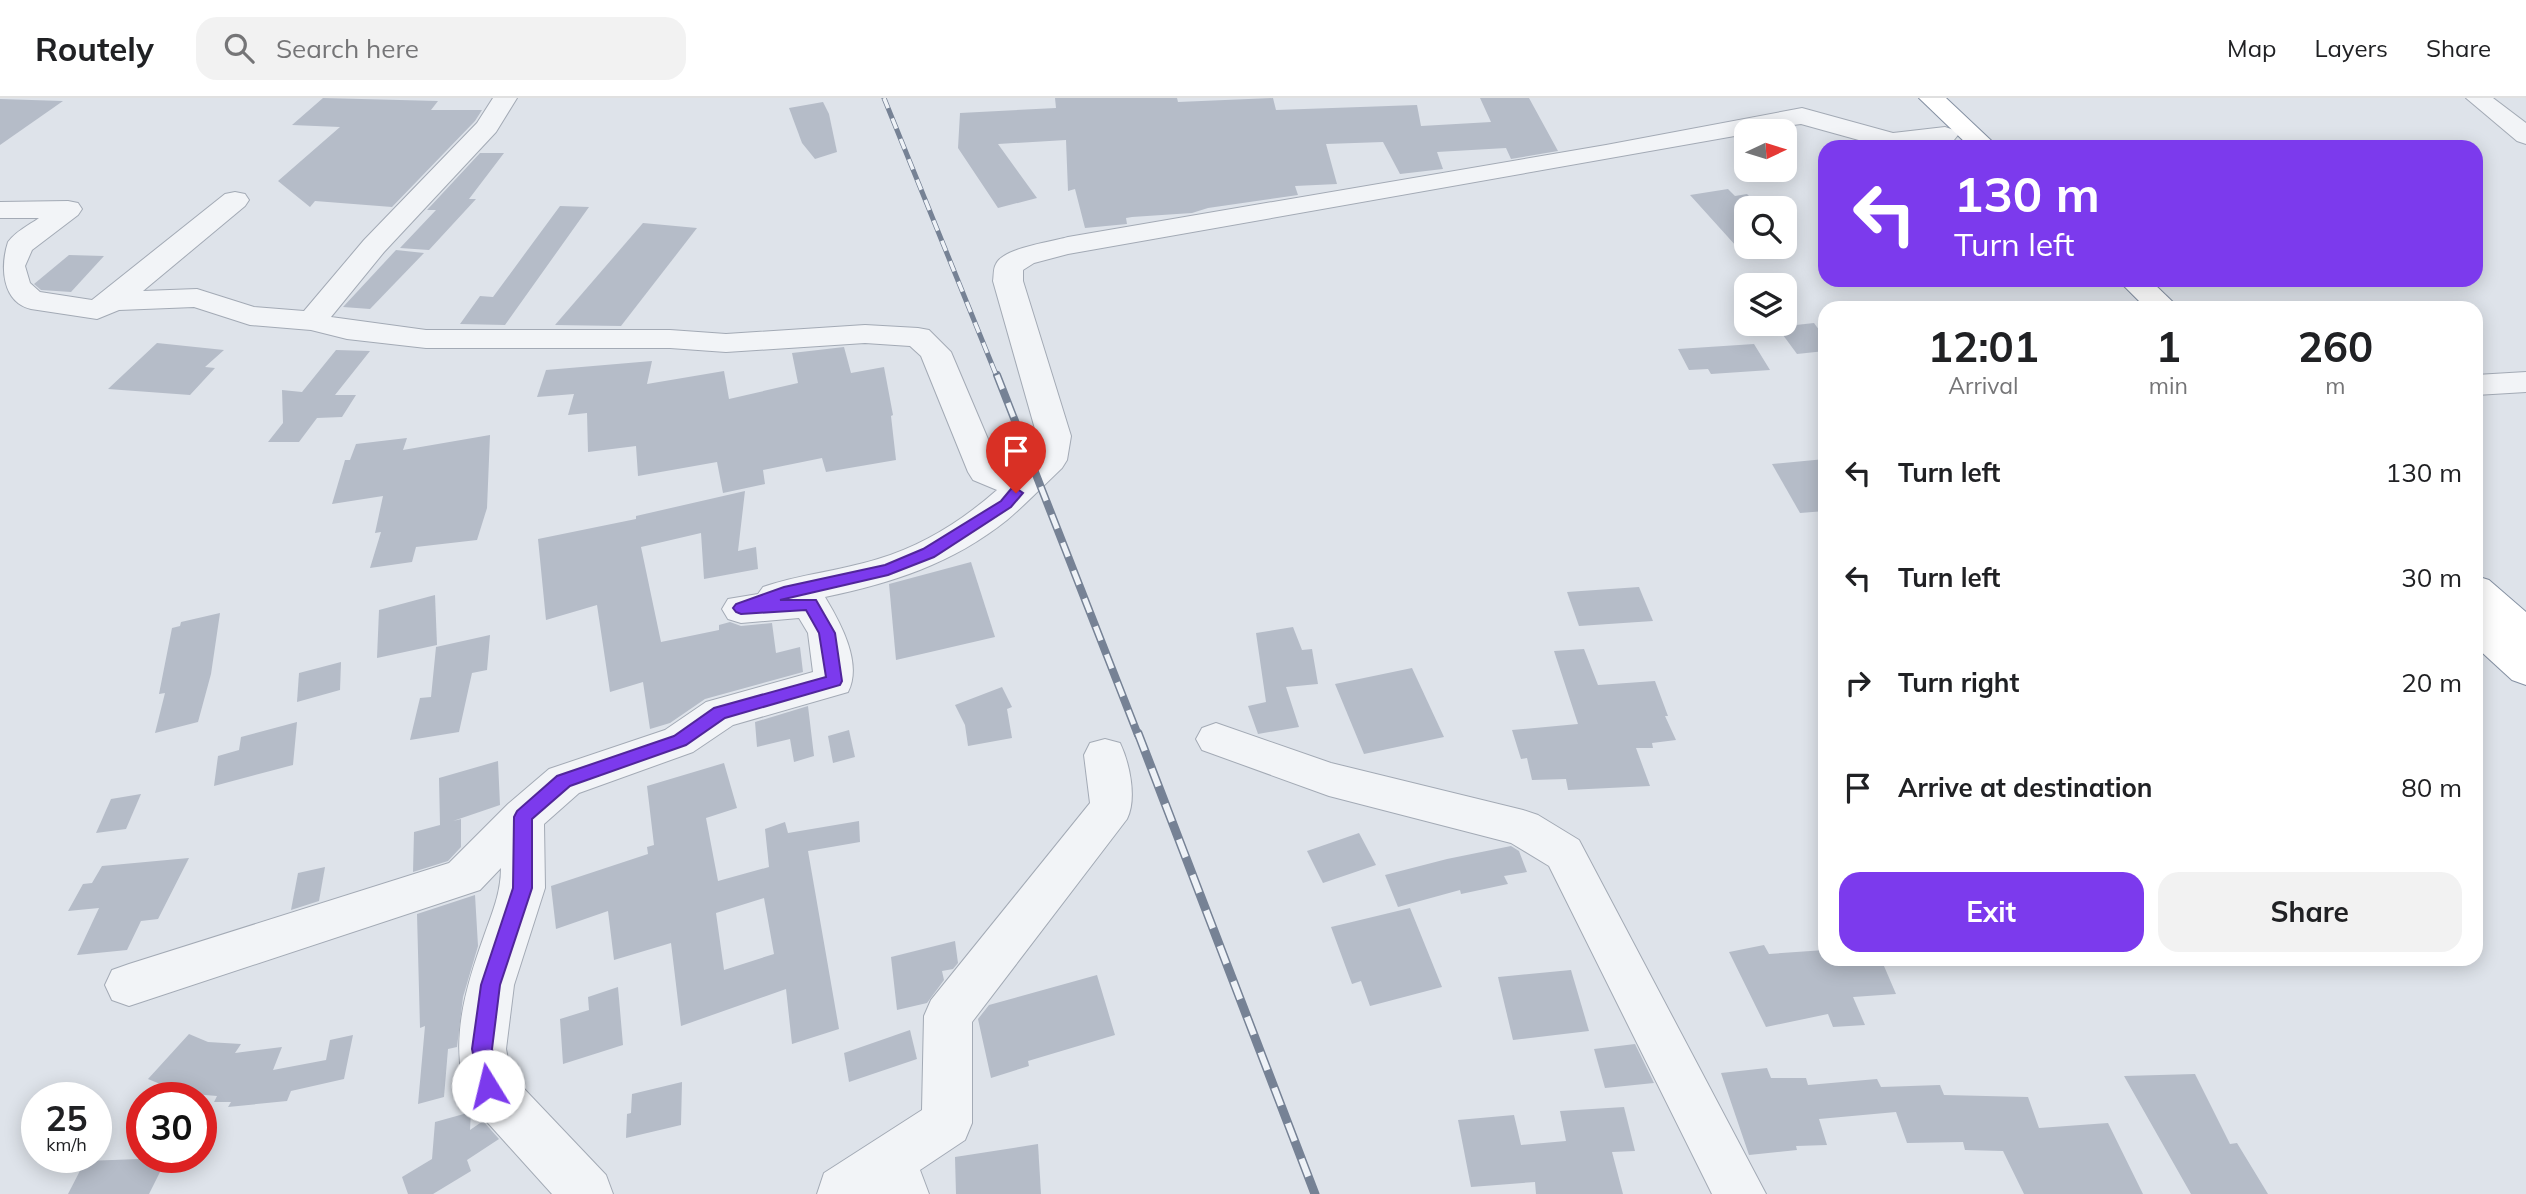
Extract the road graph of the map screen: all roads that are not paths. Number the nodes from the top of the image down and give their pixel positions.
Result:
1 (505, 98) edge
2 (2478, 98) edge
3 (1920, 100) edge
4 (2526, 136) edge
5 (1888, 140) edge
6 (1951, 140) edge
7 (1976, 140) edge
8 (234, 200) dead end
9 (0, 210) edge
10 (2110, 287) edge
11 (2141, 287) edge
12 (113, 301) junction
13 (2125, 301) edge
14 (2156, 301) edge
15 (312, 321) junction
16 (2526, 382) edge
17 (2483, 385) edge
18 (1026, 482) junction
19 (2483, 595) edge
20 (2483, 630) edge
21 (2526, 634) edge
22 (2526, 670) edge
23 (1216, 739) dead end
24 (1105, 755) dead end
25 (523, 817) junction
26 (129, 985) dead end
27 (831, 1192) edge
28 (587, 1194) edge
29 (903, 1194) edge
30 (1740, 1194) edge

1 - 15 street
2 - 4 street
3 - 6 highway
3 - 7 highway
5 - 18 street
8 - 12 street
9 - 12 street
10 - 13 highway
11 - 14 highway
12 - 15 street
15 - 18 street
16 - 17 street
18 - 25 street
19 - 21 highway
20 - 22 highway
23 - 30 street
24 - 27 street
25 - 26 street
25 - 28 street
27 - 29 street

